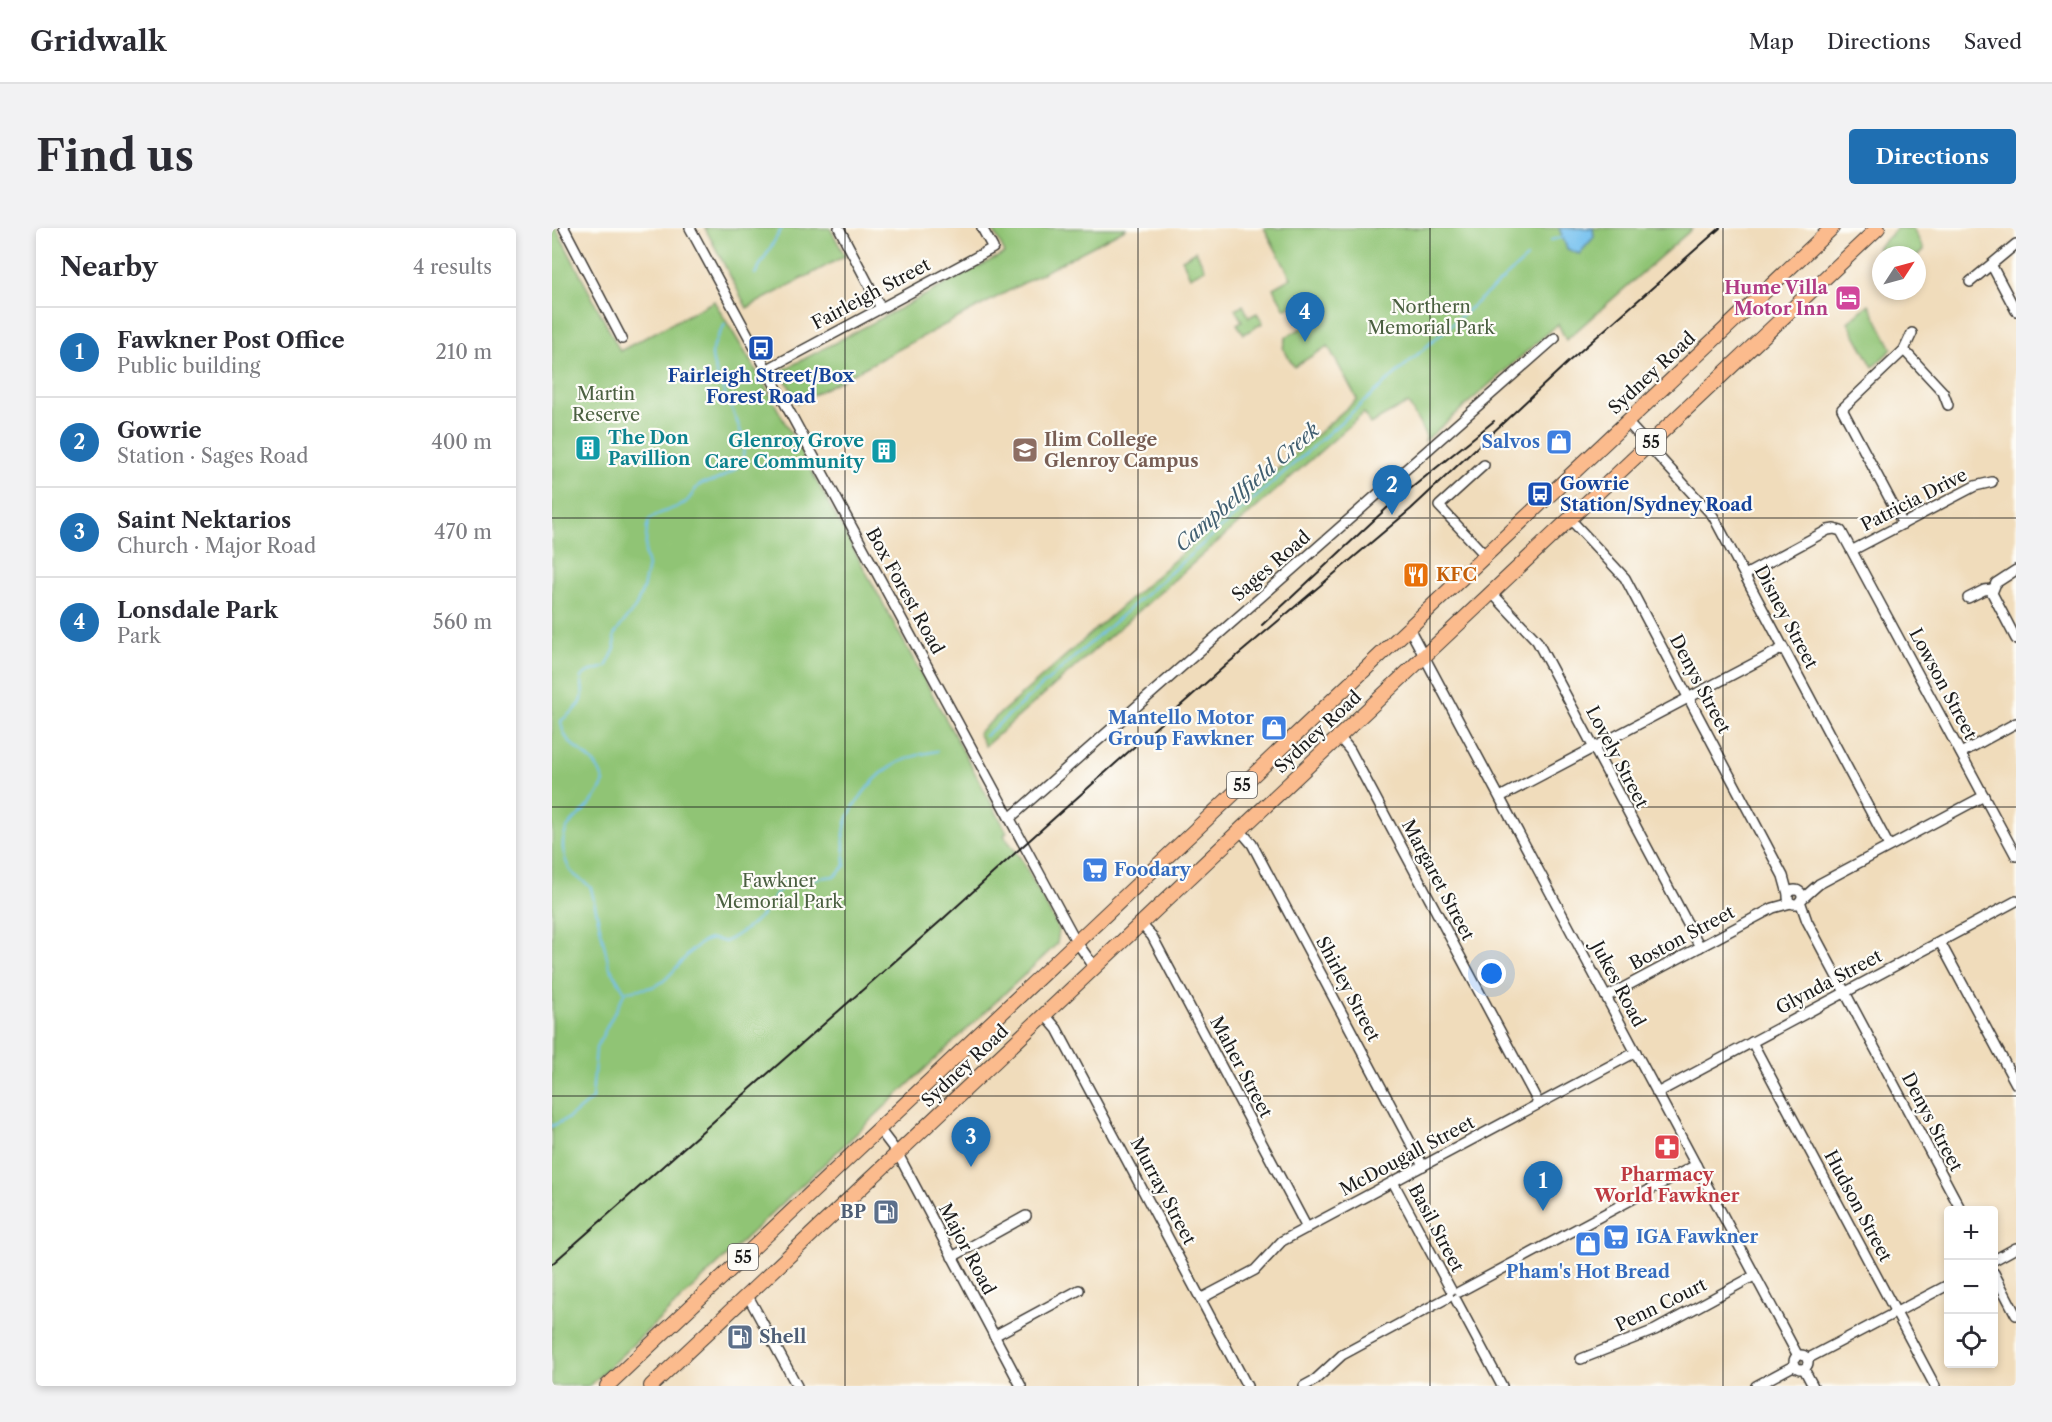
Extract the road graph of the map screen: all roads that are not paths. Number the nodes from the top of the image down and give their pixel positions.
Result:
1 (564, 228) edge
2 (690, 228) edge
3 (839, 228) edge
4 (982, 228) edge
5 (1832, 228) edge
6 (1878, 228) edge
7 (2016, 244) edge
8 (1992, 266) junction
9 (1970, 282) dead end
10 (881, 308) junction
11 (2016, 311) edge
12 (1912, 333) dead end
13 (1555, 338) dead end
14 (622, 339) dead end
15 (1904, 350) junction
16 (766, 370) junction
17 (1948, 405) dead end
18 (1627, 422) junction
19 (1648, 445) junction
20 (1484, 465) dead end
21 (1992, 482) dead end
22 (1570, 519) junction
23 (1903, 524) junction
24 (1853, 550) junction
25 (1485, 555) junction
26 (2016, 570) edge
27 (1745, 575) junction
28 (1992, 589) junction
29 (1492, 592) junction
30 (1968, 598) dead end
31 (1408, 628) junction
32 (2016, 639) edge
33 (1784, 648) junction
34 (1425, 656) junction
35 (1689, 698) junction
36 (2016, 723) edge
37 (1339, 737) junction
38 (1593, 748) junction
39 (1961, 753) junction
40 (1984, 796) junction
41 (1500, 797) junction
42 (1010, 818) junction
43 (1240, 830) junction
44 (1889, 846) junction
45 (2016, 856) edge
46 (1794, 897) junction
47 (2016, 901) edge
48 (1141, 924) junction
49 (1076, 941) junction
50 (1940, 942) junction
51 (1700, 947) junction
52 (1095, 968) junction
53 (1845, 992) junction
54 (1606, 997) junction
55 (1045, 1015) junction
56 (1752, 1042) junction
57 (1636, 1053) junction
58 (2016, 1084) edge
59 (1657, 1092) junction
60 (1539, 1104) junction
61 (879, 1129) junction
62 (898, 1154) junction
63 (1423, 1166) junction
64 (1696, 1166) junction
65 (1393, 1182) junction
66 (1958, 1206) edge
67 (1026, 1216) dead end
68 (1307, 1228) junction
69 (2016, 1248) edge
70 (952, 1257) junction
71 (1998, 1258) edge
72 (1754, 1276) junction
73 (1998, 1281) edge
74 (1944, 1287) edge
75 (1079, 1290) dead end
76 (1454, 1295) junction
77 (748, 1296) junction
78 (1202, 1298) junction
79 (1896, 1314) junction
80 (2016, 1315) edge
81 (994, 1336) junction
82 (1581, 1359) dead end
83 (1801, 1362) junction
84 (655, 1385) edge
85 (607, 1386) edge
86 (796, 1386) edge
87 (1021, 1386) edge
88 (1247, 1386) edge
89 (1304, 1386) edge
90 (1502, 1386) edge
91 (1756, 1386) edge
92 (1813, 1386) edge
93 (1935, 1386) edge

1 - 14 street
2 - 16 street, Box Forest Road
3 - 10 street
4 - 10 street, Fairleigh Street
5 - 18 highway, Sydney Road / 55
6 - 19 highway, Sydney Road / 55
7 - 8 street
8 - 9 street
8 - 11 street
10 - 16 street, Fairleigh Street
12 - 15 street
13 - 42 street, Sages Road
15 - 17 street
15 - 23 street
16 - 42 street, Box Forest Road
18 - 19 street, Disney Street
18 - 25 highway, Sydney Road / 55
19 - 22 highway, Sydney Road / 55
19 - 27 street, Disney Street
20 - 25 street
21 - 23 street, Patricia Drive
22 - 29 highway, Sydney Road / 55
22 - 35 street, Denys Street
23 - 24 street, Patricia Drive
24 - 27 street, Lowson Street
24 - 39 street, Lowson Street
25 - 31 highway, Sydney Road / 55
26 - 28 street
27 - 33 street, Disney Street
28 - 30 street
28 - 32 street
29 - 34 highway, Sydney Road / 55
29 - 38 street, Lovely Street
31 - 34 street, Jukes Road
31 - 49 highway, Sydney Road / 55
33 - 35 street
33 - 44 street, Disney Street
34 - 37 highway, Sydney Road / 55
34 - 41 street, Jukes Road
35 - 38 street
35 - 46 street, Denys Street
36 - 39 street
37 - 43 highway, Sydney Road / 55
37 - 60 street, Margaret Street
38 - 41 street
38 - 51 street, Lovely Street
39 - 40 street, Lowson Street
40 - 44 street, Boston Street
40 - 45 street, Lowson Street
41 - 54 street, Jukes Road
42 - 49 street, Box Forest Road
43 - 48 highway, Sydney Road / 55
43 - 63 street, Shirley Street
44 - 46 street, Boston Street
46 - 51 street, Boston Street
46 - 53 street, Denys Street
47 - 50 street, Glynda Street
48 - 52 highway, Sydney Road / 55
48 - 68 street, Maher Street
49 - 52 street, Box Forest Road
49 - 61 highway, Sydney Road / 55
50 - 53 street, Glynda Street
50 - 58 street
51 - 54 street, Boston Street
52 - 55 highway, Sydney Road / 55
53 - 56 street, Glynda Street
53 - 66 street, Denys Street
54 - 57 street, Jukes Road
55 - 62 highway, Sydney Road / 55
55 - 78 street, Murray Street
56 - 59 street, Glynda Street
56 - 79 street, Hudson Street
57 - 59 street, Jukes Road
57 - 60 street, McDougall Street
59 - 64 street, Jukes Road
60 - 63 street, McDougall Street
61 - 62 street, Major Road
61 - 85 highway, Sydney Road / 55
62 - 70 street, Major Road
62 - 77 highway, Sydney Road / 55
63 - 65 street, McDougall Street
64 - 72 street, Jukes Road
64 - 76 street
65 - 68 street, McDougall Street
65 - 76 street, Basil Street
67 - 70 street
68 - 78 street, McDougall Street
69 - 71 street
70 - 81 street, Major Road
72 - 82 street, Penn Court
72 - 83 street, Jukes Road
73 - 80 street
74 - 79 street
75 - 81 street
76 - 89 street
76 - 90 street, Basil Street
77 - 84 highway, Sydney Road / 55
77 - 86 street
78 - 88 street, Murray Street
79 - 83 street
79 - 93 street, Hudson Street
81 - 87 street, Major Road
83 - 91 street
83 - 92 street, Jukes Road

